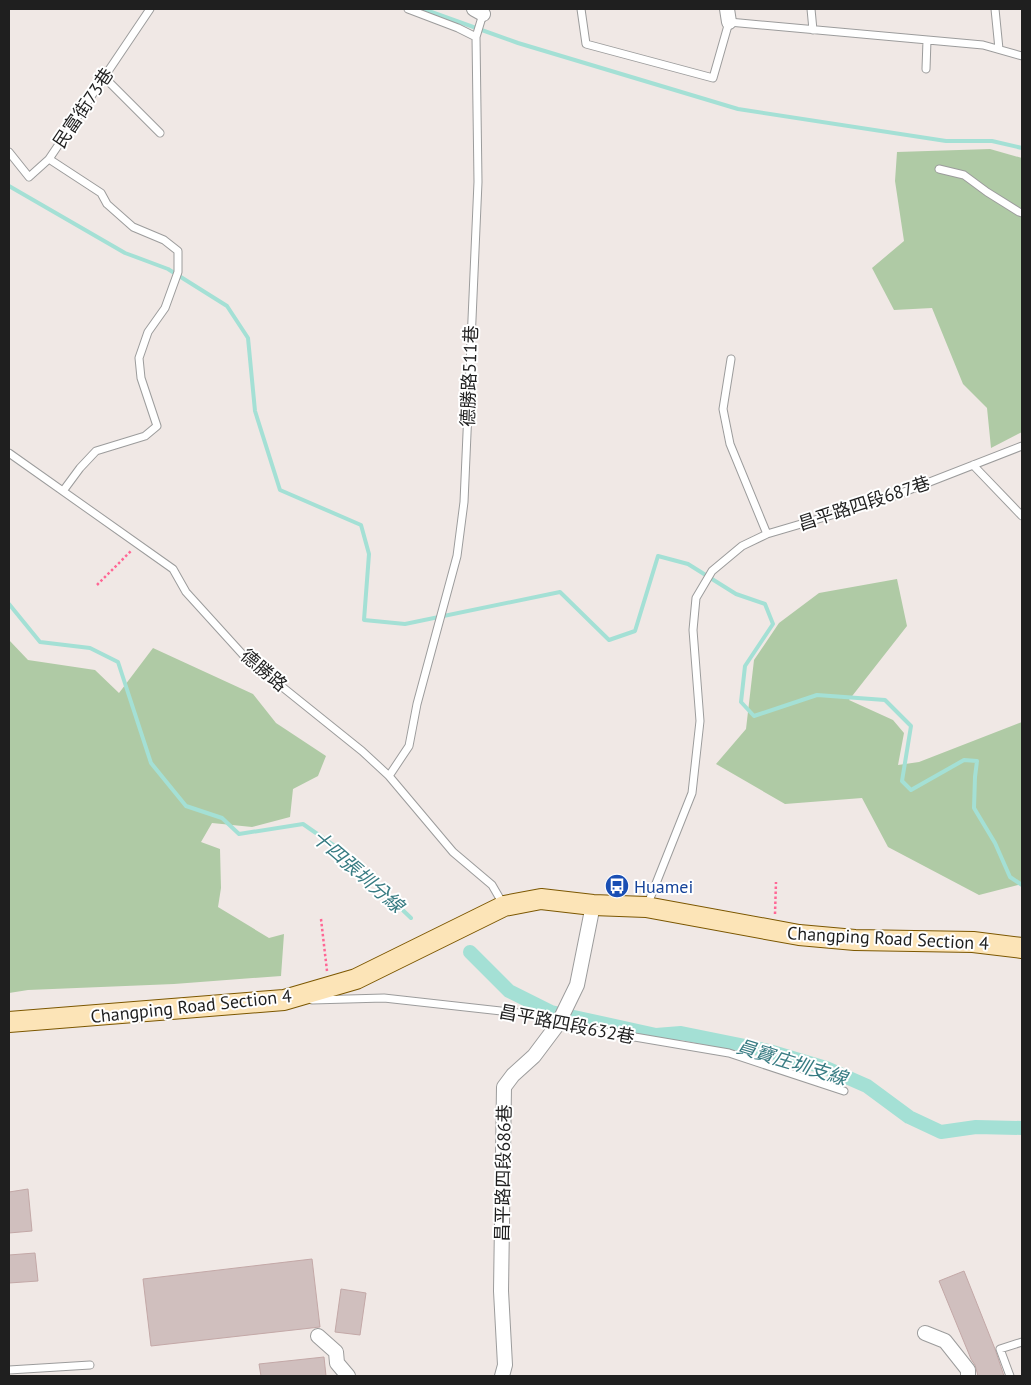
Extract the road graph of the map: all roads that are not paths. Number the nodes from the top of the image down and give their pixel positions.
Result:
1 (150, 9) edge
2 (408, 9) edge
3 (580, 9) edge
4 (811, 9) edge
5 (995, 9) edge
6 (478, 11) edge
7 (728, 16) edge
8 (814, 30) junction
9 (476, 36) junction
10 (927, 40) junction
11 (1000, 49) junction
12 (1022, 56) edge
13 (926, 70) dead end
14 (104, 77) junction
15 (160, 133) dead end
16 (9, 152) edge
17 (49, 159) junction
18 (939, 169) dead end
19 (1022, 213) edge
20 (731, 359) dead end
21 (1022, 446) edge
22 (9, 453) edge
23 (973, 465) junction
24 (63, 491) junction
25 (1022, 516) edge
26 (768, 534) junction
27 (389, 776) junction
28 (593, 905) junction
29 (504, 906) junction
30 (646, 907) junction
31 (1016, 947) edge
32 (284, 1000) junction
33 (9, 1022) edge
34 (558, 1024) junction
35 (844, 1091) dead end
36 (925, 1333) dead end
37 (318, 1336) dead end
38 (1022, 1342) edge
39 (90, 1365) dead end
40 (9, 1370) edge
41 (348, 1376) edge
42 (502, 1376) edge
43 (968, 1376) edge
44 (1010, 1376) edge

1 - 14 lane, 民富街73巷
2 - 9 lane
3 - 7 lane
4 - 8 lane
5 - 11 lane
6 - 9 lane, 德勝路511巷
7 - 8 lane
8 - 10 lane
9 - 27 lane, 德勝路511巷
10 - 11 lane
10 - 13 lane
11 - 12 lane
14 - 15 lane
14 - 17 lane, 民富街73巷
16 - 17 lane, 民富街73巷
17 - 24 lane
18 - 19 lane
20 - 26 lane
21 - 23 lane, 昌平路四段687巷
22 - 24 lane, 德勝路
23 - 25 lane
23 - 26 lane, 昌平路四段687巷
24 - 27 lane, 德勝路
26 - 30 lane, 昌平路四段687巷
27 - 29 lane, 德勝路
28 - 29 street, Changping Road Section 4
28 - 30 street, Changping Road Section 4
28 - 34 street, 昌平路四段686巷
29 - 32 street, Changping Road Section 4
30 - 31 street, Changping Road Section 4
32 - 33 street, Changping Road Section 4
32 - 34 lane, 昌平路四段632巷
34 - 35 lane, 昌平路四段632巷
34 - 42 street, 昌平路四段686巷
36 - 43 street
37 - 41 street
38 - 44 lane
39 - 40 lane

